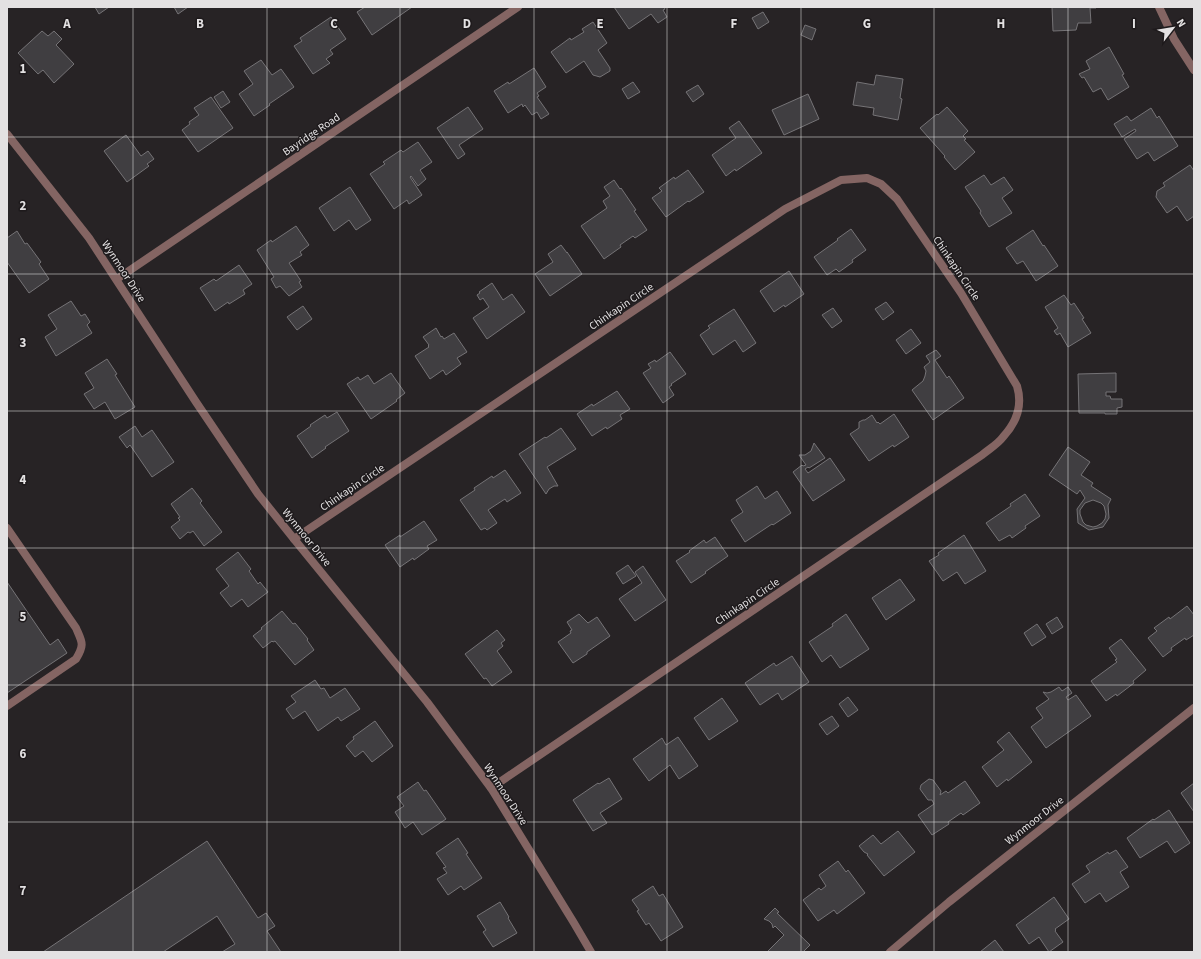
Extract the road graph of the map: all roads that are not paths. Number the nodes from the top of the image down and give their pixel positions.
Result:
1 (518, 7) edge
2 (1159, 7) edge
3 (1194, 70) edge
4 (7, 134) edge
5 (118, 279) junction
6 (7, 528) edge
7 (294, 540) junction
8 (7, 706) edge
9 (1194, 708) edge
10 (491, 788) junction
11 (591, 952) edge
12 (890, 952) edge

1 - 5 street, Bayridge Road
2 - 3 street
4 - 5 street, Wynmoor Drive
5 - 7 street, Wynmoor Drive
6 - 8 street
7 - 10 street, Wynmoor Drive
7 - 10 street, Chinkapin Circle
9 - 12 street, Wynmoor Drive
10 - 11 street, Wynmoor Drive

